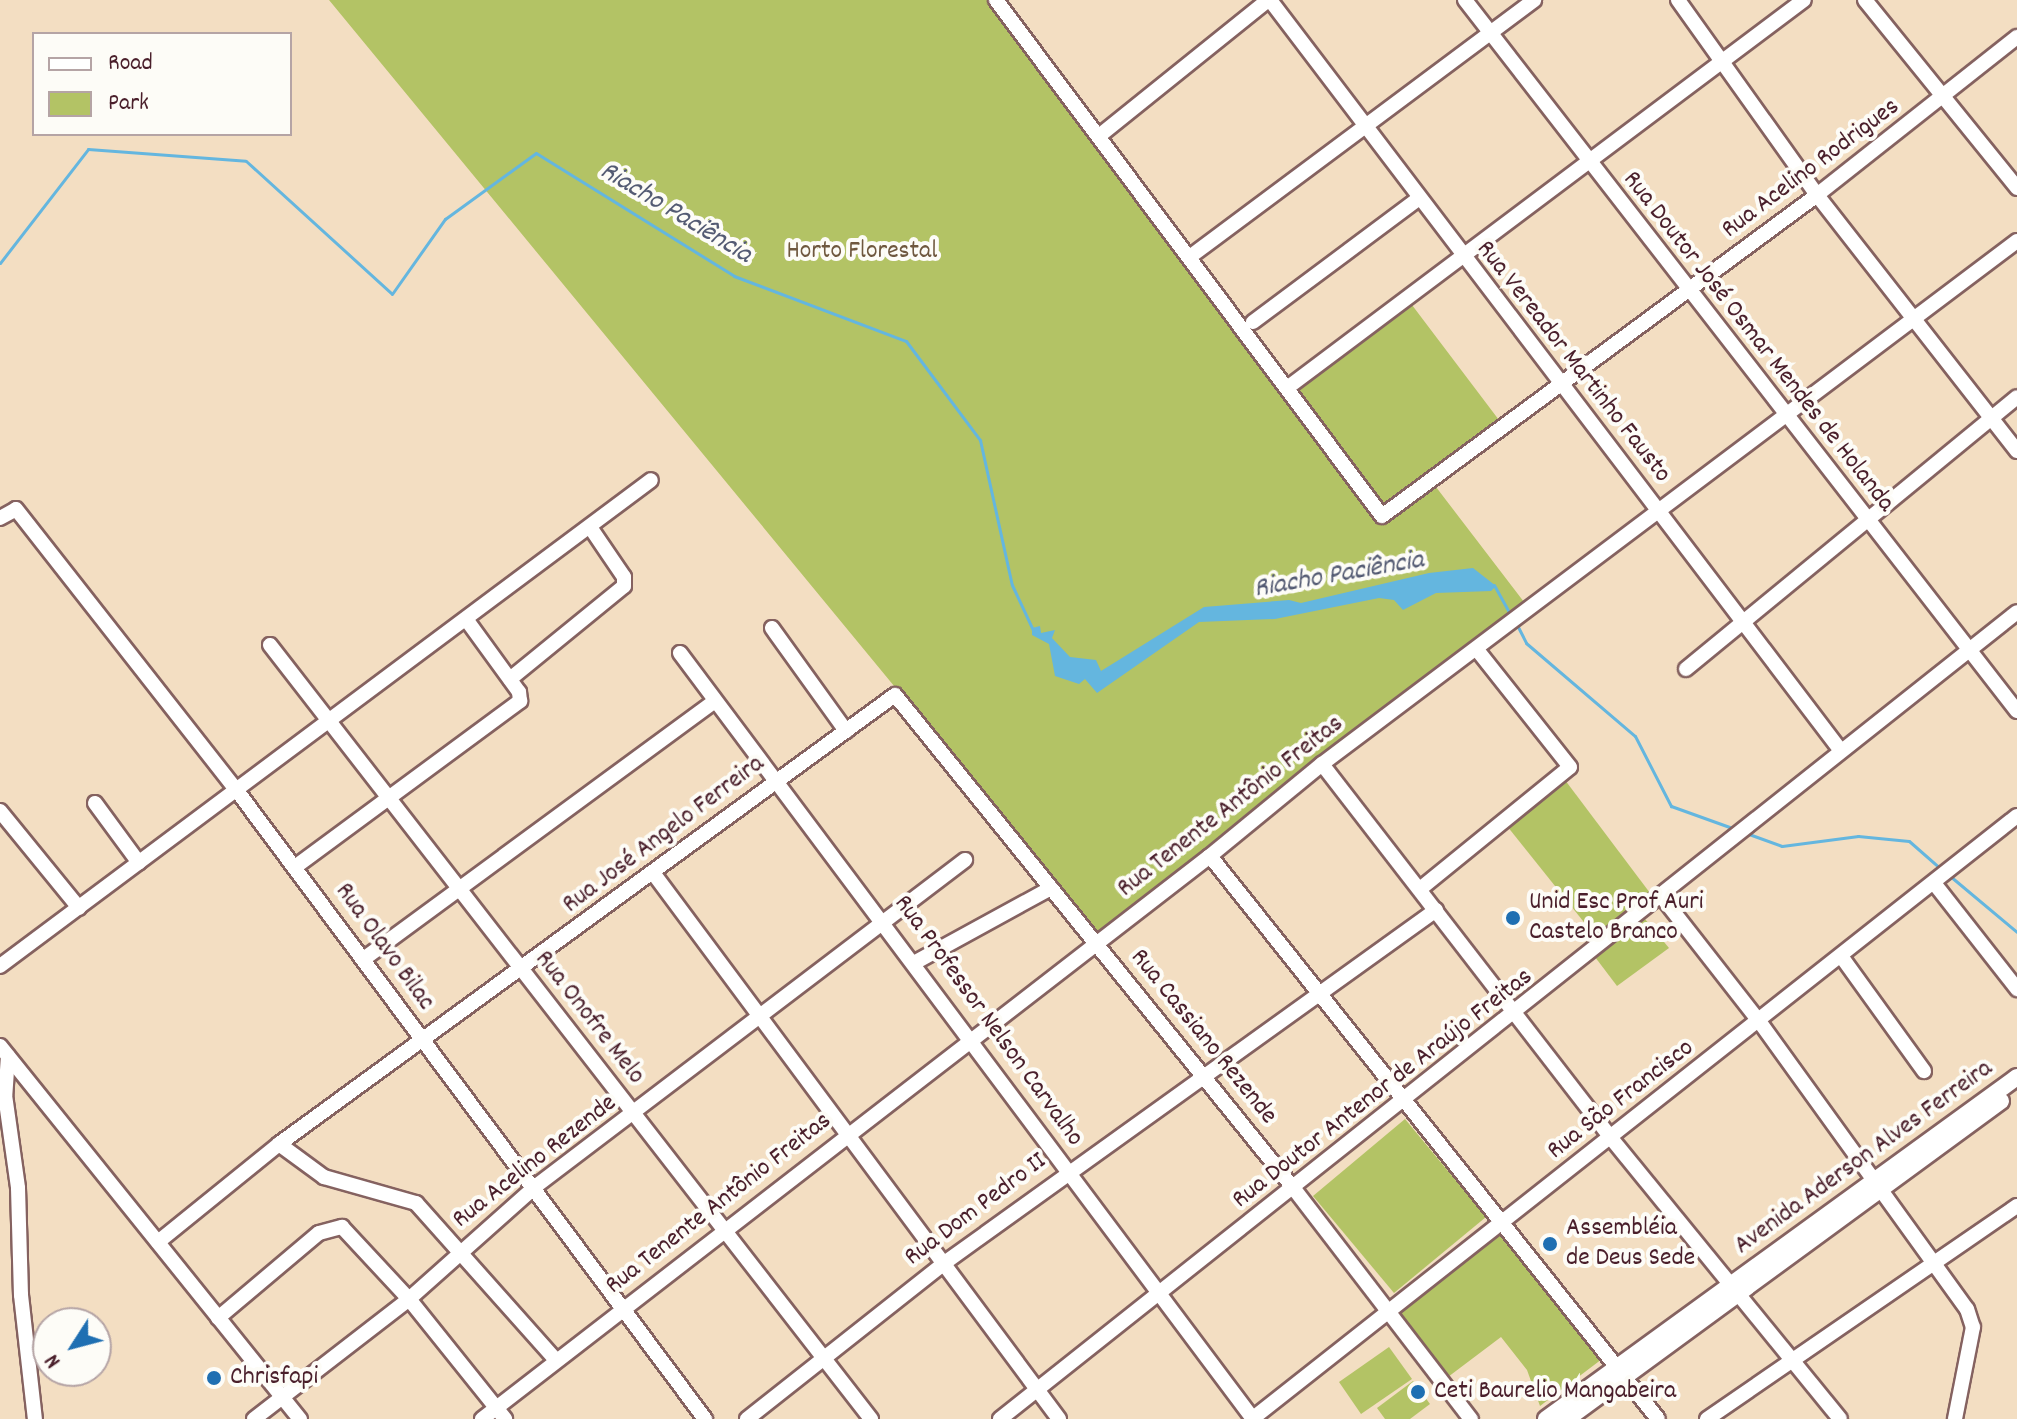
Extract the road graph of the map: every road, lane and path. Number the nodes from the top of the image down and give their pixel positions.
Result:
1 (1269, 0) edge
2 (1465, 0) edge
3 (1534, 0) edge
4 (1678, 0) edge
5 (1804, 0) edge
6 (1865, 0) edge
7 (1000, 1) edge
8 (1490, 33) junction
9 (2017, 37) edge
10 (1724, 62) junction
11 (1944, 99) junction
12 (1364, 128) junction
13 (1099, 136) junction
14 (1587, 160) junction
15 (2017, 188) edge
16 (1817, 195) junction
17 (1418, 199) junction
18 (2017, 241) edge
19 (1191, 256) junction
20 (1461, 257) junction
21 (1687, 290) junction
22 (1913, 320) junction
23 (1253, 322) dead end
24 (1287, 388) junction
25 (1561, 388) junction
26 (2017, 397) edge
27 (1784, 414) junction
28 (1991, 418) junction
29 (2017, 451) edge
30 (651, 480) dead end
31 (1657, 510) junction
32 (0, 518) edge
33 (1866, 521) junction
34 (590, 527) junction
35 (2017, 612) edge
36 (466, 619) junction
37 (1742, 620) junction
38 (772, 628) dead end
39 (270, 645) dead end
40 (1478, 651) junction
41 (1966, 651) junction
42 (680, 653) dead end
43 (1686, 669) dead end
44 (510, 679) junction
45 (891, 697) joint
46 (715, 701) junction
47 (2017, 711) edge
48 (328, 720) junction
49 (846, 731) junction
50 (1841, 751) junction
51 (1322, 764) junction
52 (778, 780) junction
53 (235, 788) junction
54 (389, 800) junction
55 (95, 803) dead end
56 (0, 811) edge
57 (2017, 816) edge
58 (1210, 856) junction
59 (965, 860) dead end
60 (139, 863) junction
61 (295, 867) junction
62 (654, 874) junction
63 (1934, 883) junction
64 (459, 888) junction
65 (1051, 888) junction
66 (1420, 889) junction
67 (1662, 897) junction
68 (79, 908) junction
69 (1436, 910) junction
70 (884, 920) junction
71 (1097, 943) junction
72 (1841, 956) junction
73 (365, 958) junction
74 (914, 963) junction
75 (0, 966) edge
76 (522, 970) junction
77 (2017, 989) edge
78 (1321, 994) junction
79 (1516, 1014) junction
80 (763, 1017) junction
81 (1759, 1021) junction
82 (970, 1038) junction
83 (422, 1039) junction
84 (4, 1051) edge
85 (1924, 1071) dead end
86 (1204, 1077) junction
87 (2017, 1077) edge
88 (2017, 1089) edge
89 (1406, 1099) junction
90 (634, 1114) junction
91 (848, 1135) junction
92 (1611, 1138) junction
93 (279, 1144) junction
94 (7, 1171) edge
95 (1069, 1172) junction
96 (1878, 1184) junction
97 (536, 1186) junction
98 (1295, 1190) junction
99 (2017, 1206) edge
100 (1504, 1222) junction
101 (725, 1233) junction
102 (158, 1242) junction
103 (461, 1251) junction
104 (1935, 1263) junction
105 (943, 1264) junction
106 (1736, 1288) junction
107 (1158, 1295) junction
108 (409, 1299) junction
109 (624, 1307) junction
110 (1388, 1313) junction
111 (218, 1318) junction
112 (823, 1357) junction
113 (556, 1360) junction
114 (1792, 1360) junction
115 (1622, 1371) junction
116 (1037, 1390) junction
117 (283, 1397) junction
118 (500, 1413) edge
119 (1549, 1418) edge
120 (35, 1419) edge
121 (254, 1419) edge
122 (300, 1419) edge
123 (482, 1419) edge
124 (705, 1419) edge
125 (747, 1419) edge
126 (871, 1419) edge
127 (1000, 1419) edge
128 (1059, 1419) edge
129 (1253, 1419) edge
130 (1471, 1419) edge
131 (1567, 1419) edge
132 (1658, 1419) edge
133 (1707, 1419) edge
134 (1840, 1419) edge
135 (1955, 1419) edge

1 - 12 street, Rua Vereador Martinho Fausto
1 - 13 street
2 - 8 street, Rua Doutor José Osmar Mendes de Holanda
3 - 8 street
4 - 10 street
5 - 10 street
6 - 11 street
7 - 13 street
8 - 12 street
8 - 14 street, Rua Doutor José Osmar Mendes de Holanda
9 - 11 street, Rua Acelino Rodrigues
10 - 14 street
10 - 16 street
11 - 15 street
11 - 16 street, Rua Acelino Rodrigues
12 - 17 street, Rua Vereador Martinho Fausto
12 - 19 street
13 - 19 street
14 - 20 street
14 - 21 street, Rua Doutor José Osmar Mendes de Holanda
16 - 21 street, Rua Acelino Rodrigues
16 - 22 street
17 - 20 street, Rua Vereador Martinho Fausto
17 - 23 street
18 - 22 street, Rua Tenente Antônio Freitas
19 - 24 street
20 - 24 street
20 - 25 street, Rua Vereador Martinho Fausto
21 - 25 street, Rua Acelino Rodrigues
21 - 27 street, Rua Doutor José Osmar Mendes de Holanda
22 - 27 street, Rua Tenente Antônio Freitas
22 - 28 street
24 - 25 street, Rua Acelino Rodrigues
25 - 31 street, Rua Vereador Martinho Fausto
26 - 28 street
27 - 31 street, Rua Tenente Antônio Freitas
27 - 33 street, Rua Doutor José Osmar Mendes de Holanda
28 - 29 street
28 - 33 street
30 - 34 street
31 - 37 street, Rua Vereador Martinho Fausto
31 - 40 street, Rua Tenente Antônio Freitas
32 - 53 street, Rua Olavo Bilac
33 - 37 street
33 - 41 street, Rua Doutor José Osmar Mendes de Holanda
34 - 36 street
34 - 44 street
35 - 41 street, Rua Doutor Antenor de Araújo Freitas
36 - 44 street
36 - 48 street
37 - 43 street
37 - 50 street, Rua Vereador Martinho Fausto
38 - 49 street
39 - 48 street, Rua Onofre Melo
40 - 51 street, Rua Tenente Antônio Freitas
40 - 66 street
41 - 47 street, Rua Doutor José Osmar Mendes de Holanda
41 - 50 street, Rua Doutor Antenor de Araújo Freitas
42 - 46 street, Rua Professor Nelson Carvalho
44 - 54 street
45 - 49 street, Rua José Angelo Ferreira
45 - 65 street, Rua Cassiano Rezende
46 - 52 street, Rua Professor Nelson Carvalho
46 - 64 street
48 - 53 street
48 - 54 street, Rua Onofre Melo
49 - 52 street, Rua José Angelo Ferreira
50 - 67 street, Rua Doutor Antenor de Araújo Freitas
51 - 58 street, Rua Tenente Antônio Freitas
51 - 66 street
52 - 62 street, Rua José Angelo Ferreira
52 - 70 street, Rua Professor Nelson Carvalho
53 - 60 street
53 - 61 street, Rua Olavo Bilac
54 - 61 street
54 - 64 street, Rua Onofre Melo
55 - 60 street
56 - 68 street
57 - 63 street, Rua São Francisco
58 - 71 street, Rua Tenente Antônio Freitas
58 - 78 street
59 - 70 street, Rua Acelino Rezende
60 - 68 street
61 - 73 street, Rua Olavo Bilac
62 - 76 street, Rua José Angelo Ferreira
62 - 80 street
63 - 72 street, Rua São Francisco
63 - 77 street
64 - 73 street
64 - 76 street, Rua Onofre Melo
65 - 71 street, Rua Cassiano Rezende
65 - 74 street
66 - 69 street
67 - 79 street, Rua Doutor Antenor de Araújo Freitas
67 - 81 street
68 - 75 street
69 - 78 street, Rua Dom Pedro II
69 - 79 street
70 - 74 street, Rua Professor Nelson Carvalho
70 - 80 street, Rua Acelino Rezende
71 - 82 street, Rua Tenente Antônio Freitas
71 - 86 street, Rua Cassiano Rezende
72 - 81 street, Rua São Francisco
72 - 85 street
73 - 83 street, Rua Olavo Bilac
74 - 82 street, Rua Professor Nelson Carvalho
76 - 83 street, Rua José Angelo Ferreira
76 - 90 street, Rua Onofre Melo
78 - 86 street, Rua Dom Pedro II
78 - 89 street
79 - 89 street, Rua Doutor Antenor de Araújo Freitas
79 - 92 street
80 - 90 street, Rua Acelino Rezende
80 - 91 street
81 - 92 street, Rua São Francisco
81 - 96 street
82 - 91 street, Rua Tenente Antônio Freitas
82 - 95 street, Rua Professor Nelson Carvalho
83 - 93 street, Rua José Angelo Ferreira
83 - 97 street, Rua Olavo Bilac
84 - 94 street
84 - 102 street
86 - 95 street, Rua Dom Pedro II
86 - 98 street, Rua Cassiano Rezende
87 - 96 main road, Avenida Aderson Alves Ferreira
88 - 96 main road, Avenida Aderson Alves Ferreira
89 - 98 street, Rua Doutor Antenor de Araújo Freitas
89 - 100 street
90 - 97 street, Rua Acelino Rezende
90 - 101 street, Rua Onofre Melo
91 - 101 street, Rua Tenente Antônio Freitas
91 - 105 street
92 - 100 street, Rua São Francisco
92 - 106 street
93 - 102 street, Rua José Angelo Ferreira
93 - 103 street
94 - 120 street
95 - 105 street, Rua Dom Pedro II
95 - 107 street, Rua Professor Nelson Carvalho
96 - 104 street
96 - 106 main road, Avenida Aderson Alves Ferreira
97 - 103 street, Rua Acelino Rezende
97 - 109 street, Rua Olavo Bilac
98 - 107 street, Rua Doutor Antenor de Araújo Freitas
98 - 110 street, Rua Cassiano Rezende
99 - 104 street
100 - 110 street, Rua São Francisco
100 - 115 street
101 - 109 street, Rua Tenente Antônio Freitas
101 - 112 street, Rua Onofre Melo
102 - 111 street
103 - 108 street, Rua Acelino Rezende
103 - 113 street
104 - 114 street
104 - 135 street
105 - 112 street, Rua Dom Pedro II
105 - 116 street
106 - 114 street
106 - 115 main road, Avenida Aderson Alves Ferreira
107 - 116 street, Rua Doutor Antenor de Araújo Freitas
107 - 129 street, Rua Professor Nelson Carvalho
108 - 111 street
108 - 117 street, Rua Acelino Rezende
108 - 118 street
109 - 113 street, Rua Tenente Antônio Freitas
109 - 124 street, Rua Olavo Bilac
110 - 129 street, Rua São Francisco
110 - 130 street, Rua Cassiano Rezende
111 - 117 street
112 - 125 street, Rua Dom Pedro II
112 - 126 street, Rua Onofre Melo
113 - 118 street, Rua Tenente Antônio Freitas
114 - 133 street
114 - 134 street
115 - 119 main road, Avenida Aderson Alves Ferreira
115 - 131 main road, Avenida Aderson Alves Ferreira
115 - 132 street
116 - 127 street, Rua Doutor Antenor de Araújo Freitas
116 - 128 street
117 - 121 street, Rua Acelino Rezende
117 - 122 street
118 - 123 street, Rua Tenente Antônio Freitas

